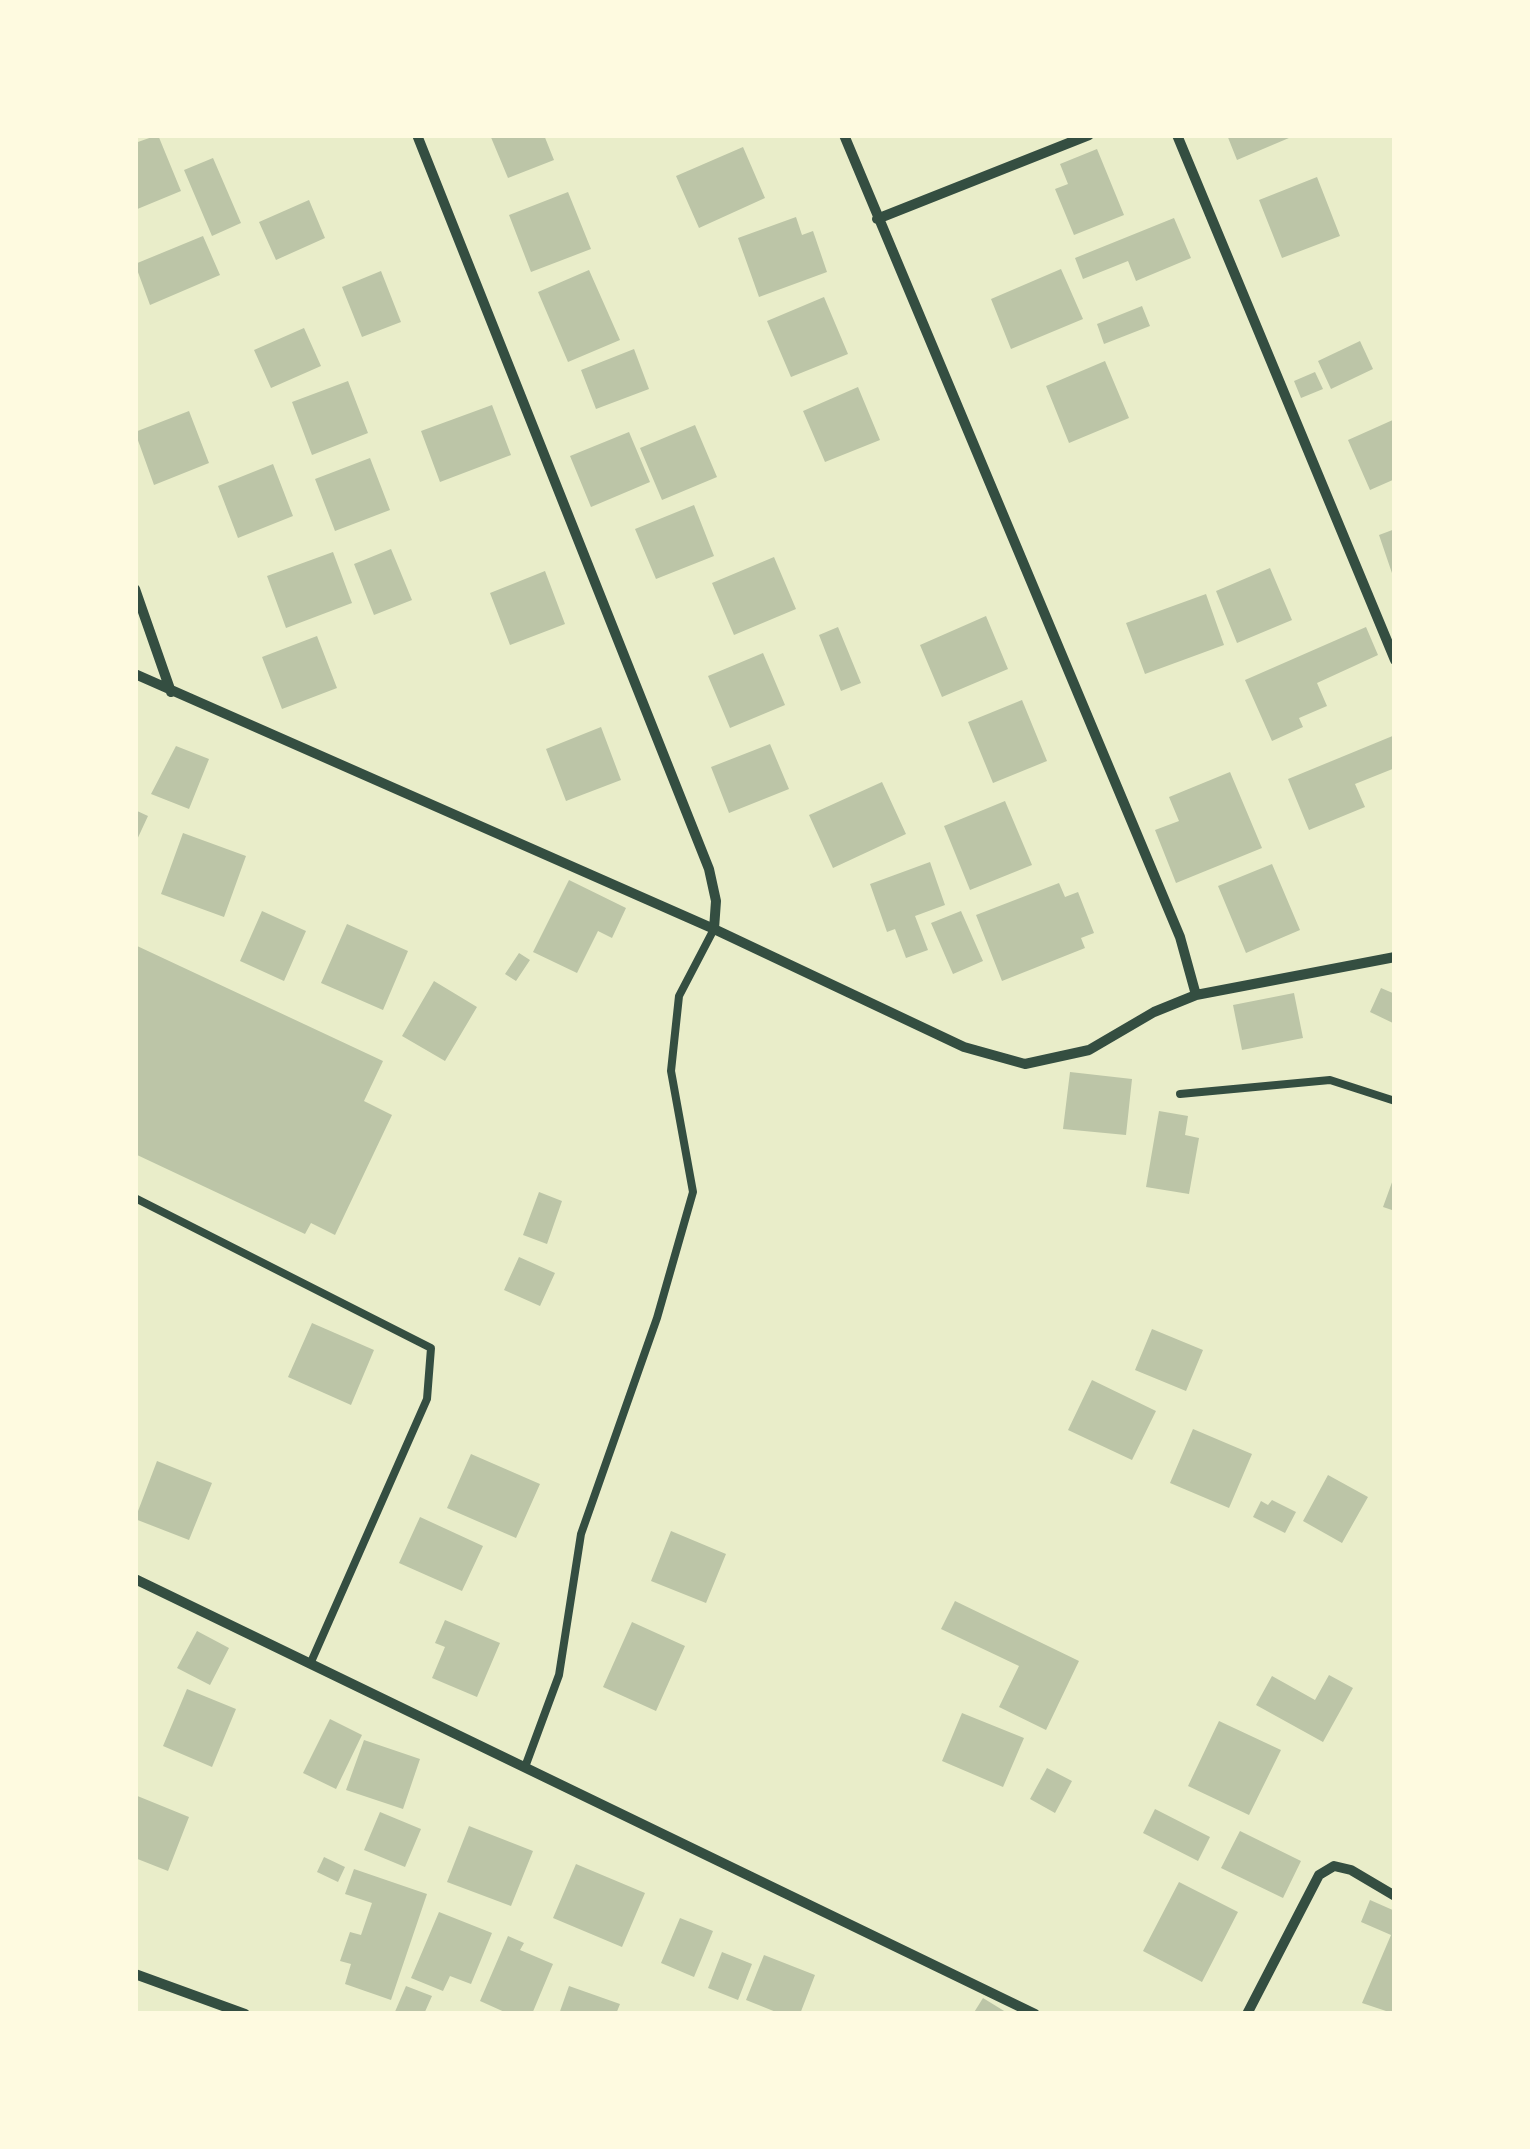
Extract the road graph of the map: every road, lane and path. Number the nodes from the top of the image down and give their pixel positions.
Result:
1 (417, 135) edge
2 (844, 135) edge
3 (1089, 135) edge
4 (1178, 135) edge
5 (878, 219) junction
6 (135, 590) edge
7 (1395, 660) edge
8 (135, 674) edge
9 (172, 693) junction
10 (714, 929) junction
11 (1395, 957) edge
12 (1196, 995) junction
13 (1180, 1094) dead end
14 (1395, 1100) edge
15 (135, 1198) edge
16 (135, 1578) edge
17 (310, 1662) junction
18 (525, 1768) junction
19 (1395, 1896) edge
20 (135, 1974) edge
21 (244, 2014) edge
22 (1034, 2014) edge
23 (1247, 2014) edge

1 - 10 street
2 - 5 street
3 - 5 street
4 - 7 street
5 - 12 street
6 - 9 street
8 - 9 street
9 - 10 street
10 - 12 street
10 - 18 lane
11 - 12 street
13 - 14 lane
15 - 17 lane
16 - 17 street
17 - 18 street
18 - 22 street
19 - 23 street
20 - 21 street

